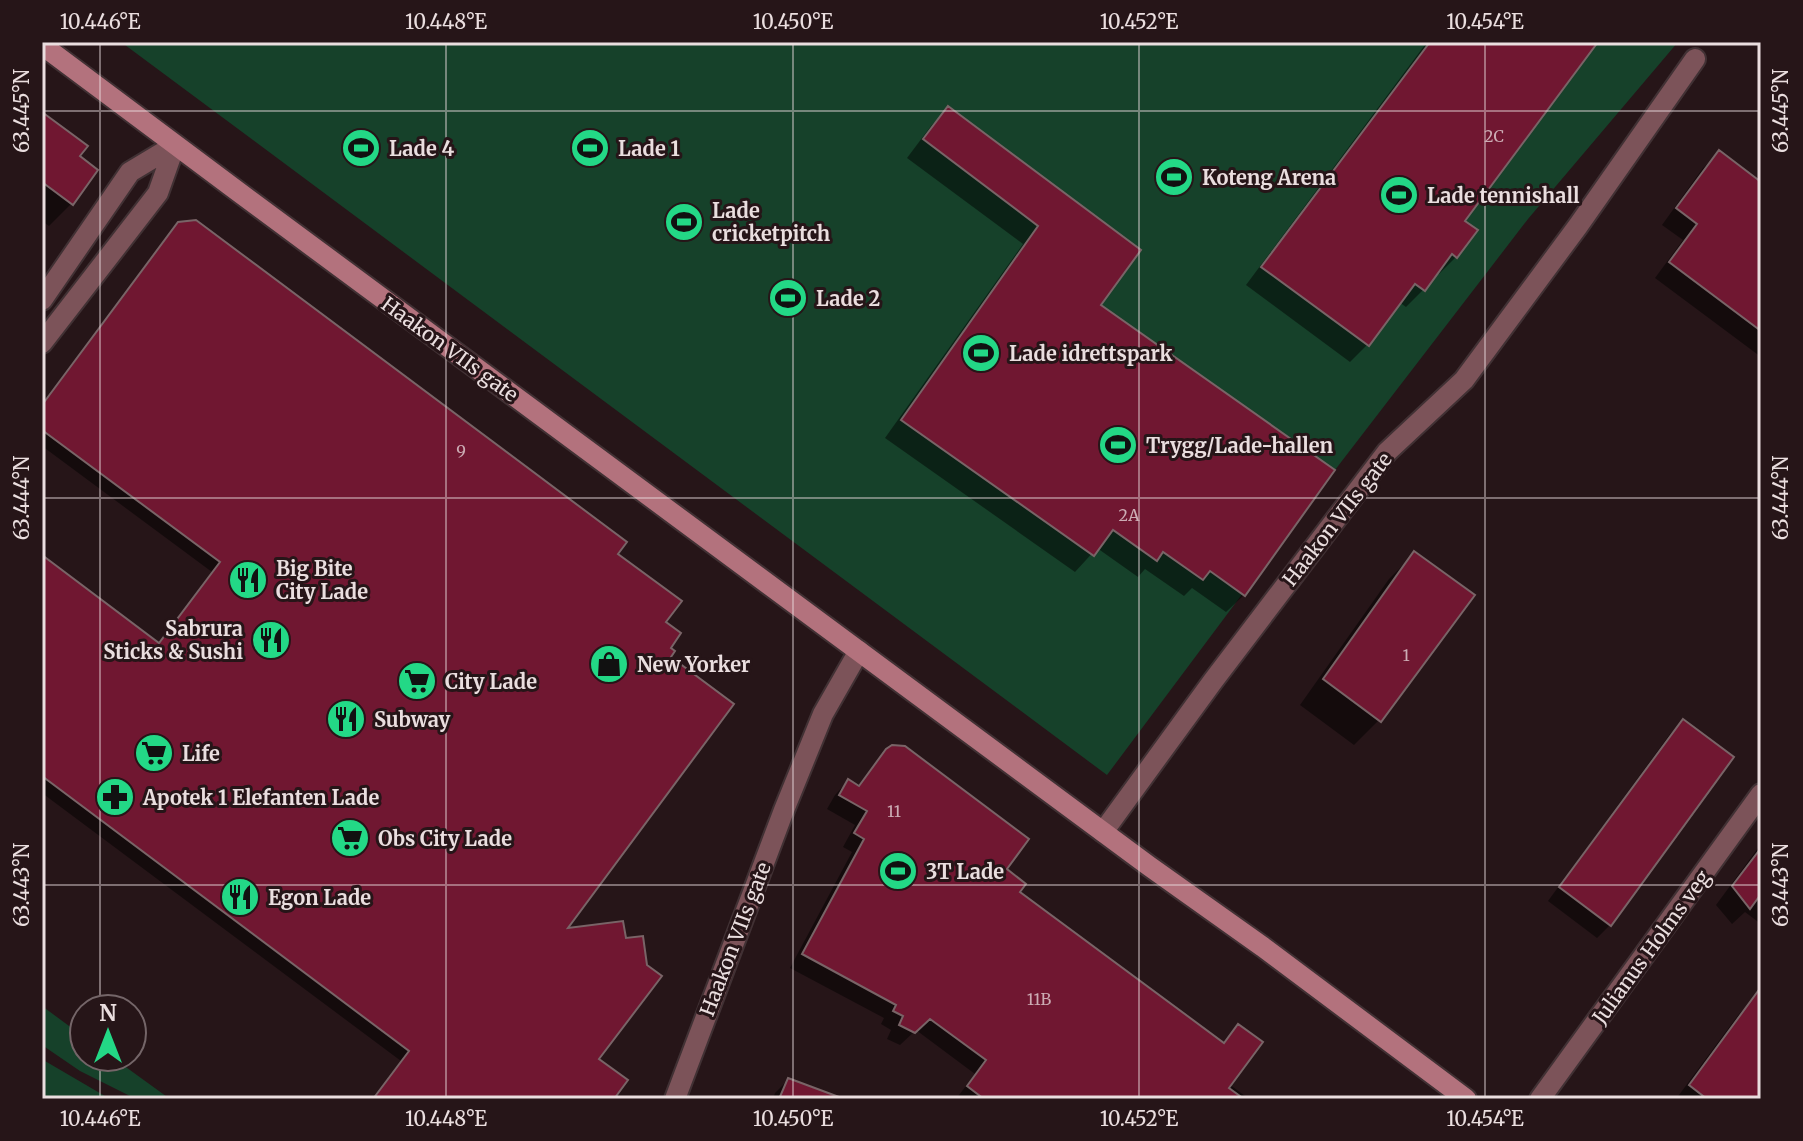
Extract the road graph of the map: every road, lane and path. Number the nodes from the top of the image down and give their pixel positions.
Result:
1 (42, 45) edge
2 (1695, 59) dead end
3 (175, 145) junction
4 (42, 300) edge
5 (42, 343) edge
6 (859, 651) junction
7 (1761, 794) edge
8 (1103, 832) junction
9 (675, 1099) edge
10 (1466, 1099) edge
11 (1540, 1099) edge

1 - 3 main road, Haakon VIIs gate
2 - 8 street, Haakon VIIs gate
3 - 4 street
3 - 5 street
3 - 6 main road, Haakon VIIs gate
6 - 8 main road, Haakon VIIs gate
6 - 9 street, Haakon VIIs gate
7 - 11 street, Julianus Holms veg
8 - 10 main road, Haakon VIIs gate

